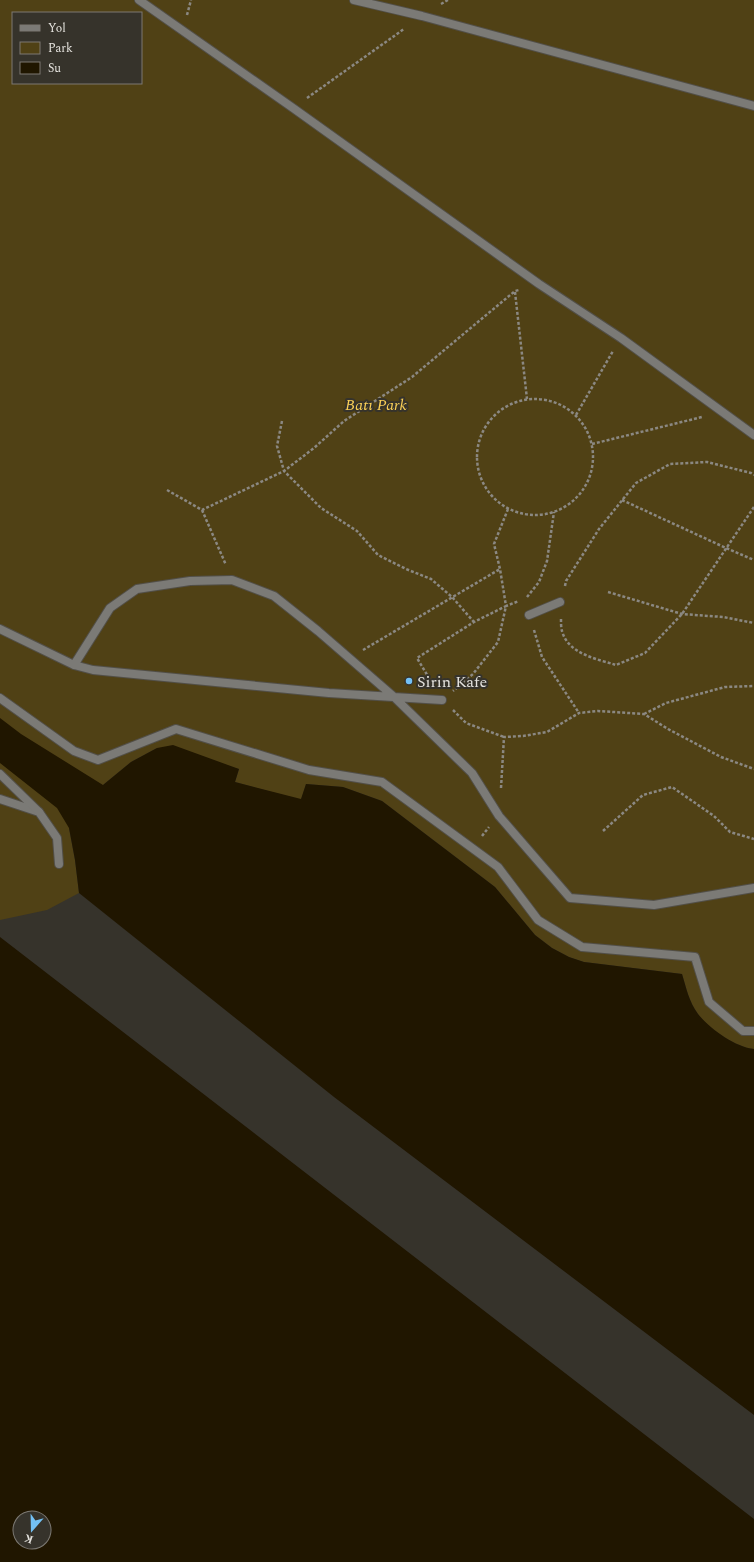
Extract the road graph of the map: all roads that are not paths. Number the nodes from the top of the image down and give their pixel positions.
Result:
1 (139, 0) edge
2 (354, 0) edge
3 (754, 106) edge
4 (754, 435) edge
5 (560, 602) road end
6 (529, 615) road end
7 (0, 629) edge
8 (74, 665) junction
9 (393, 696) junction
10 (0, 698) edge
11 (442, 700) road end
12 (0, 774) edge
13 (0, 799) edge
14 (39, 812) junction
15 (59, 864) dead end
16 (754, 888) edge
17 (754, 1031) edge

1 - 4 street
2 - 3 street
5 - 6 street
7 - 8 street
8 - 9 street
8 - 9 street
9 - 11 street
9 - 16 street
10 - 17 street
12 - 14 street
13 - 14 street
14 - 15 street

